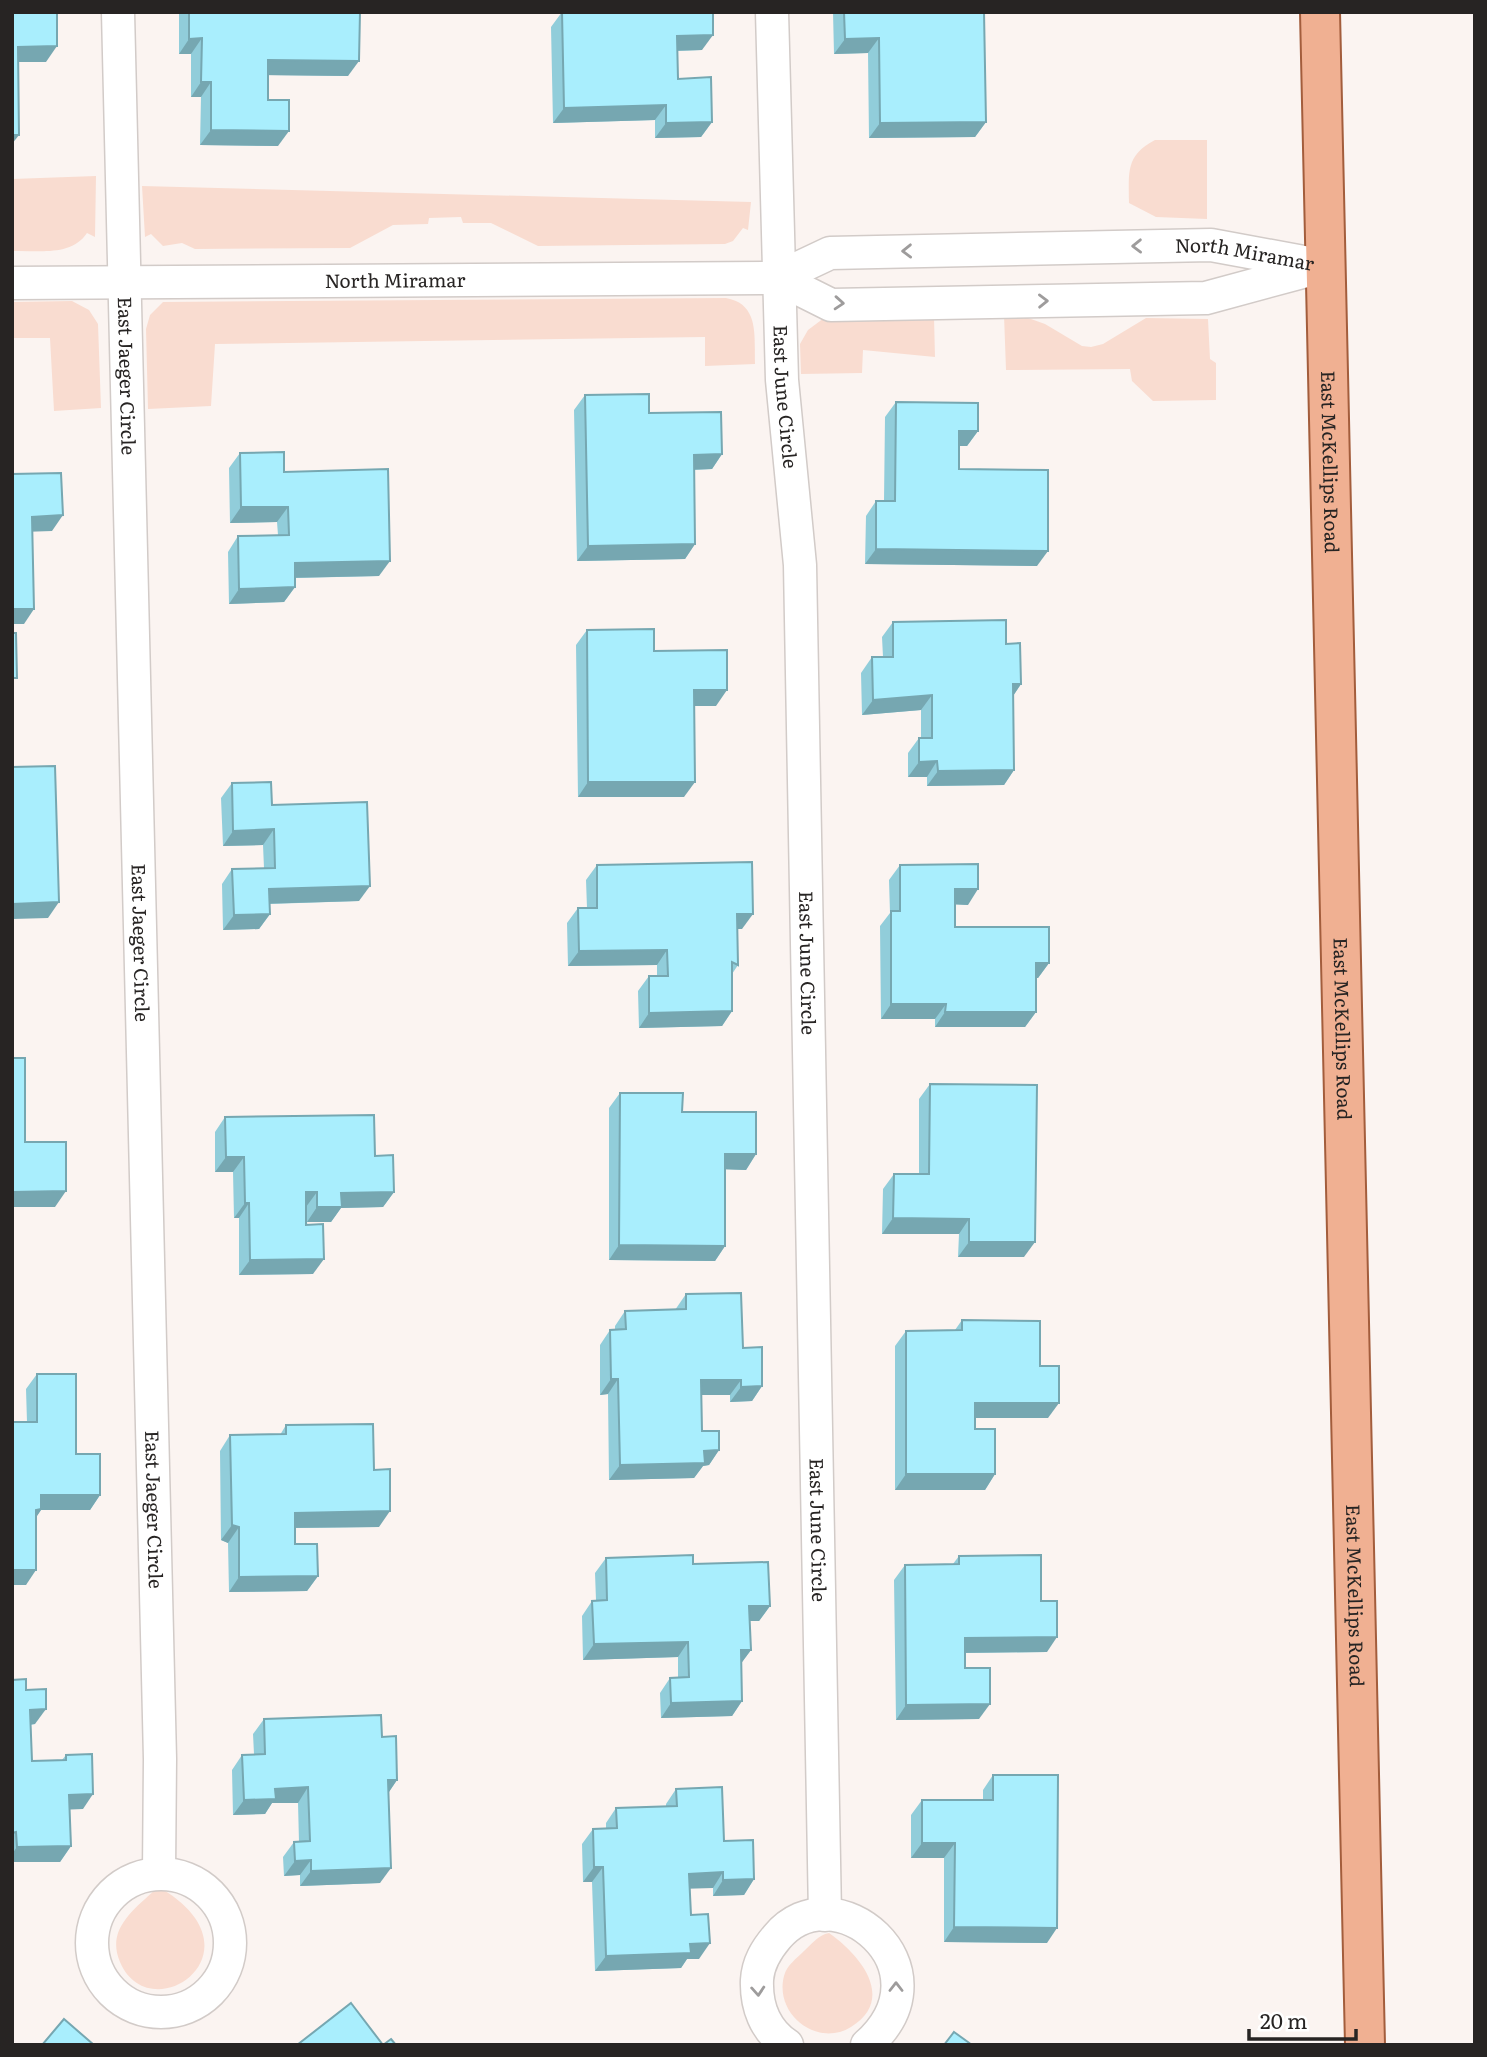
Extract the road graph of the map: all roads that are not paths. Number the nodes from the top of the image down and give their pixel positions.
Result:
1 (118, 12) edge
2 (772, 12) edge
3 (1320, 12) edge
4 (1325, 266) junction
5 (777, 278) junction
6 (124, 282) junction
7 (12, 283) edge
8 (159, 1872) junction
9 (825, 1915) junction
10 (788, 2045) edge
11 (867, 2045) edge
12 (1366, 2045) edge

1 - 6 street, East Jaeger Circle
2 - 5 street, East June Circle
3 - 4 main road, East McKellips Road
4 -> 5 street, North Miramar
5 -> 4 street, North Miramar
4 - 12 main road, East McKellips Road
5 - 6 street, North Miramar
5 - 9 street, East June Circle
6 - 7 street, North Miramar
6 - 8 street, East Jaeger Circle
8 - 8 street
9 -> 10 street
11 -> 9 street

